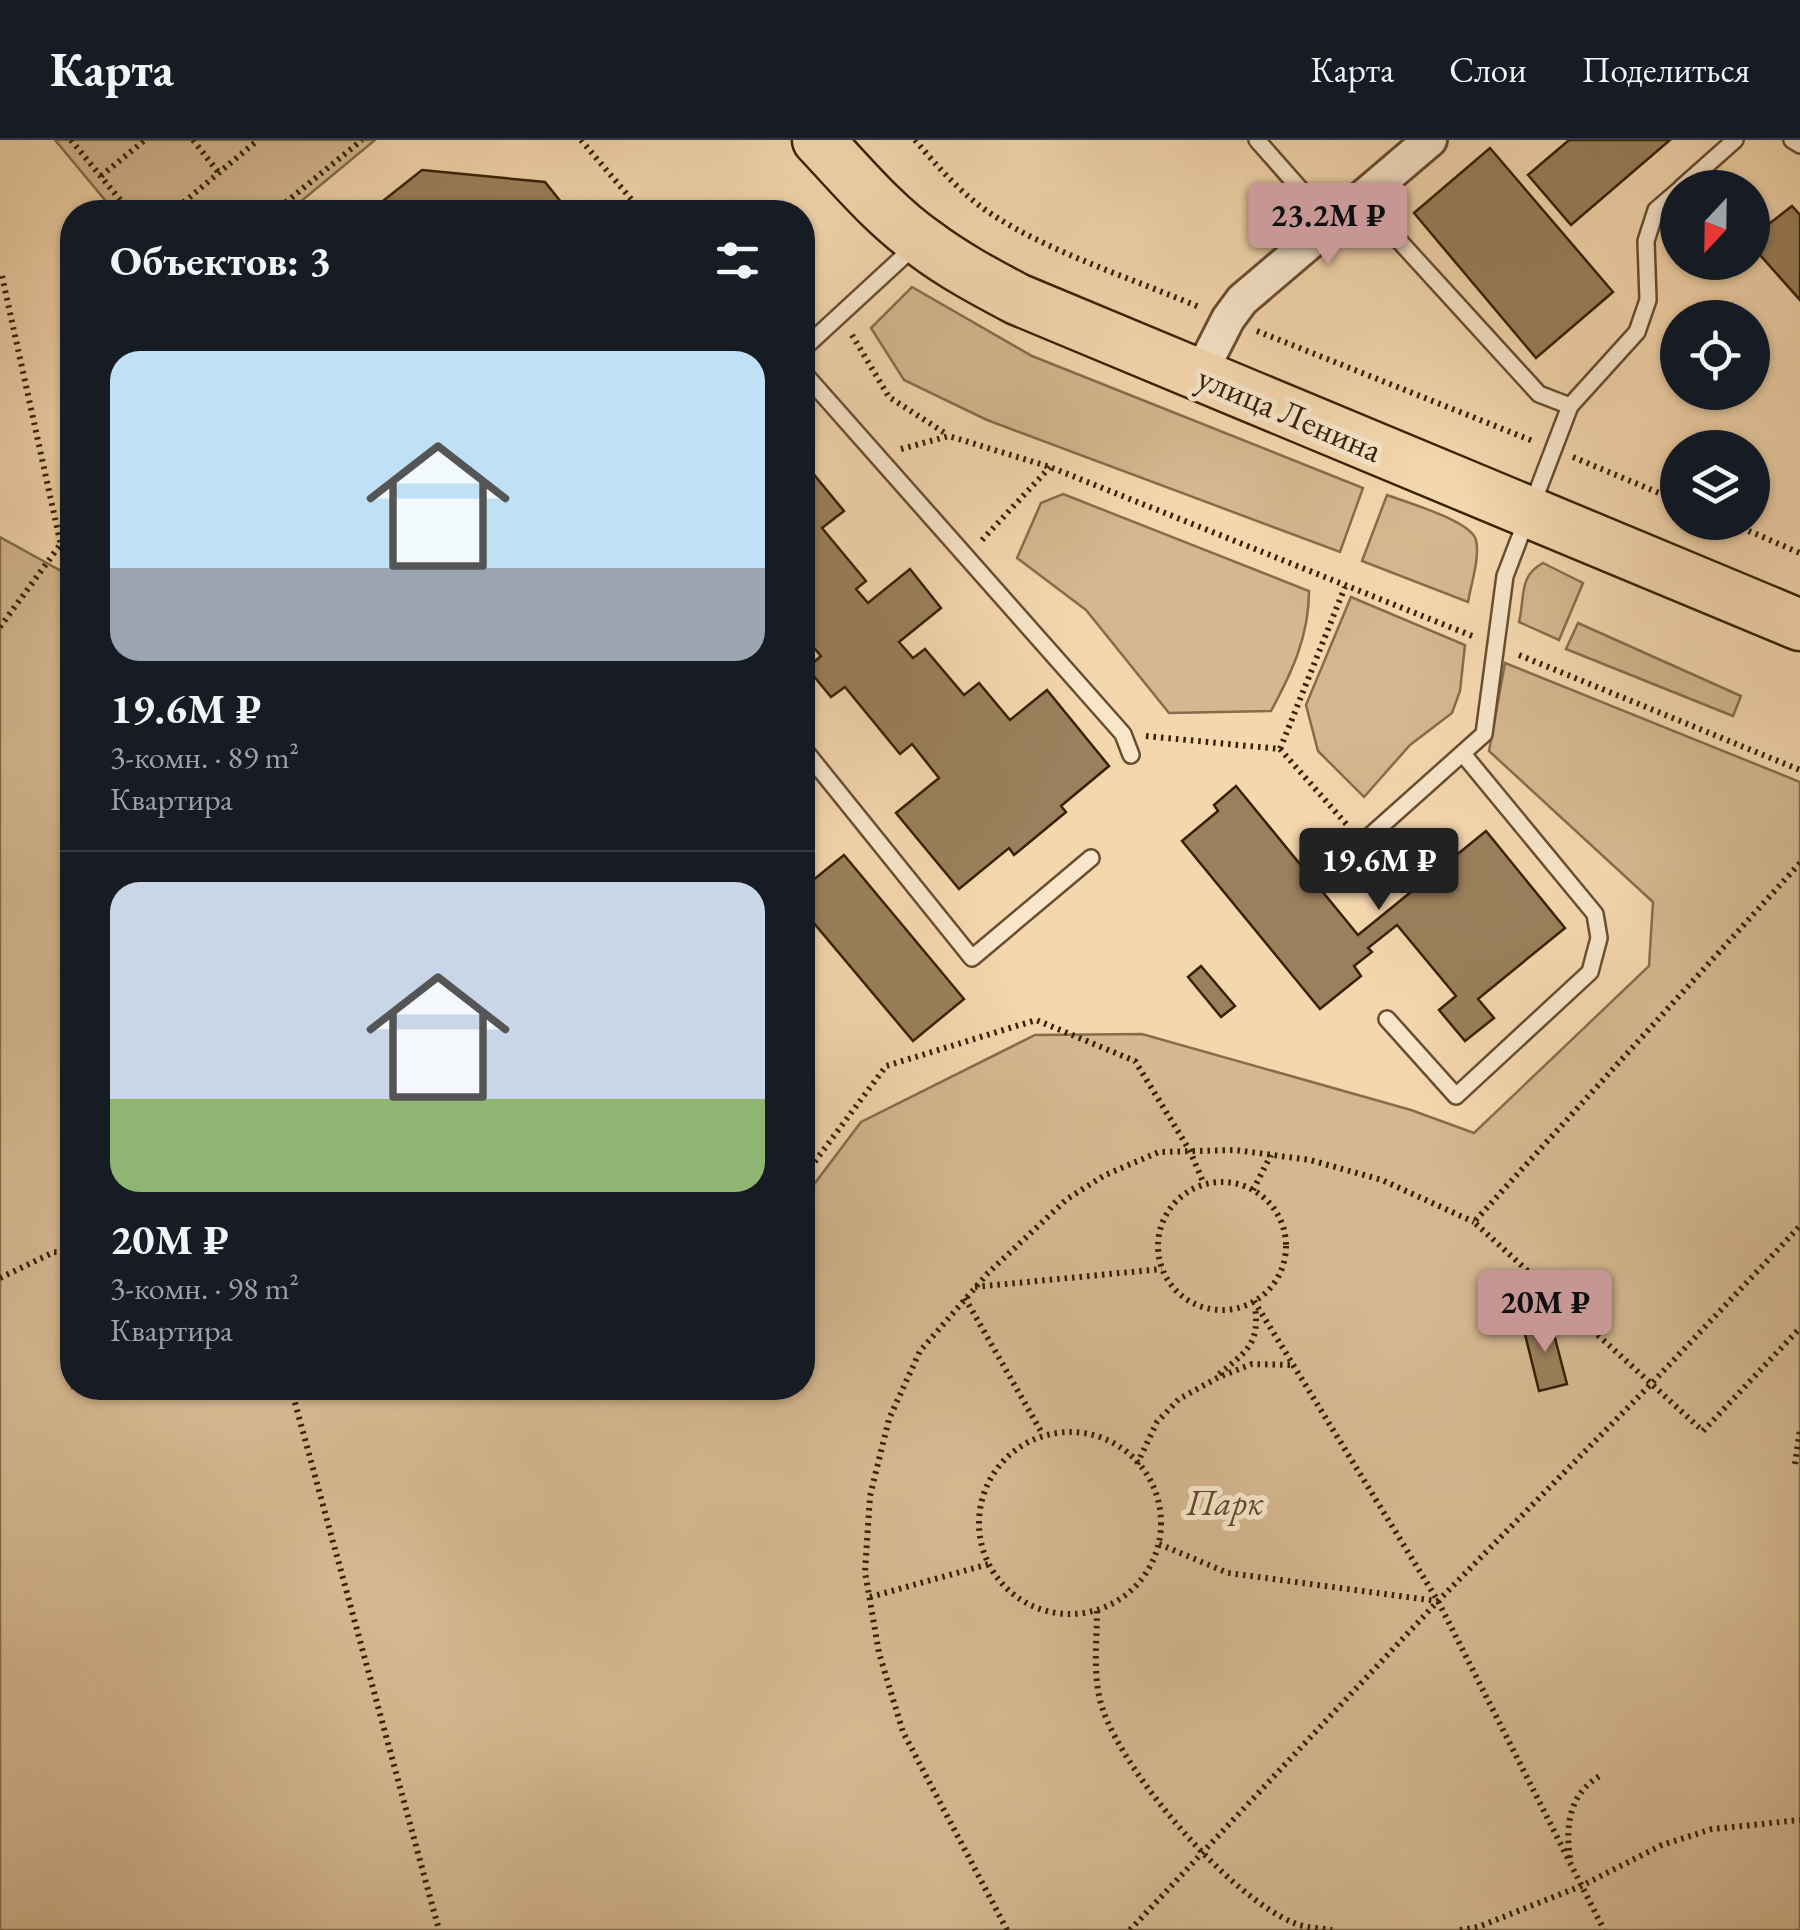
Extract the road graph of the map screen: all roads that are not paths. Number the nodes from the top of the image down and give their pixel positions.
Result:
1 (818, 140) edge
2 (1257, 140) edge
3 (1430, 140) edge
4 (1735, 140) edge
5 (1792, 140) edge
6 (1800, 146) edge
7 (1701, 170) edge
8 (1360, 199) junction
9 (1660, 206) edge
10 (1331, 224) junction
11 (920, 242) junction
12 (815, 338) edge
13 (1199, 376) junction
14 (815, 385) edge
15 (1570, 406) junction
16 (1528, 512) junction
17 (1800, 626) edge
18 (1463, 754) junction
19 (1131, 755) dead end
20 (815, 763) edge
21 (1362, 842) road end
22 (1091, 858) dead end
23 (1387, 1018) dead end

1 - 11 main road, улица Ленина
2 - 10 lane
3 - 8 street
4 - 7 lane
5 - 6 lane
8 - 10 street
8 - 15 lane
9 - 15 lane
10 - 13 street
11 - 12 lane
11 - 13 main road, улица Ленина
13 - 16 main road, улица Ленина
14 - 19 lane
15 - 16 lane
16 - 17 main road, улица Ленина
16 - 18 lane
18 - 21 lane
18 - 23 lane
20 - 22 lane

